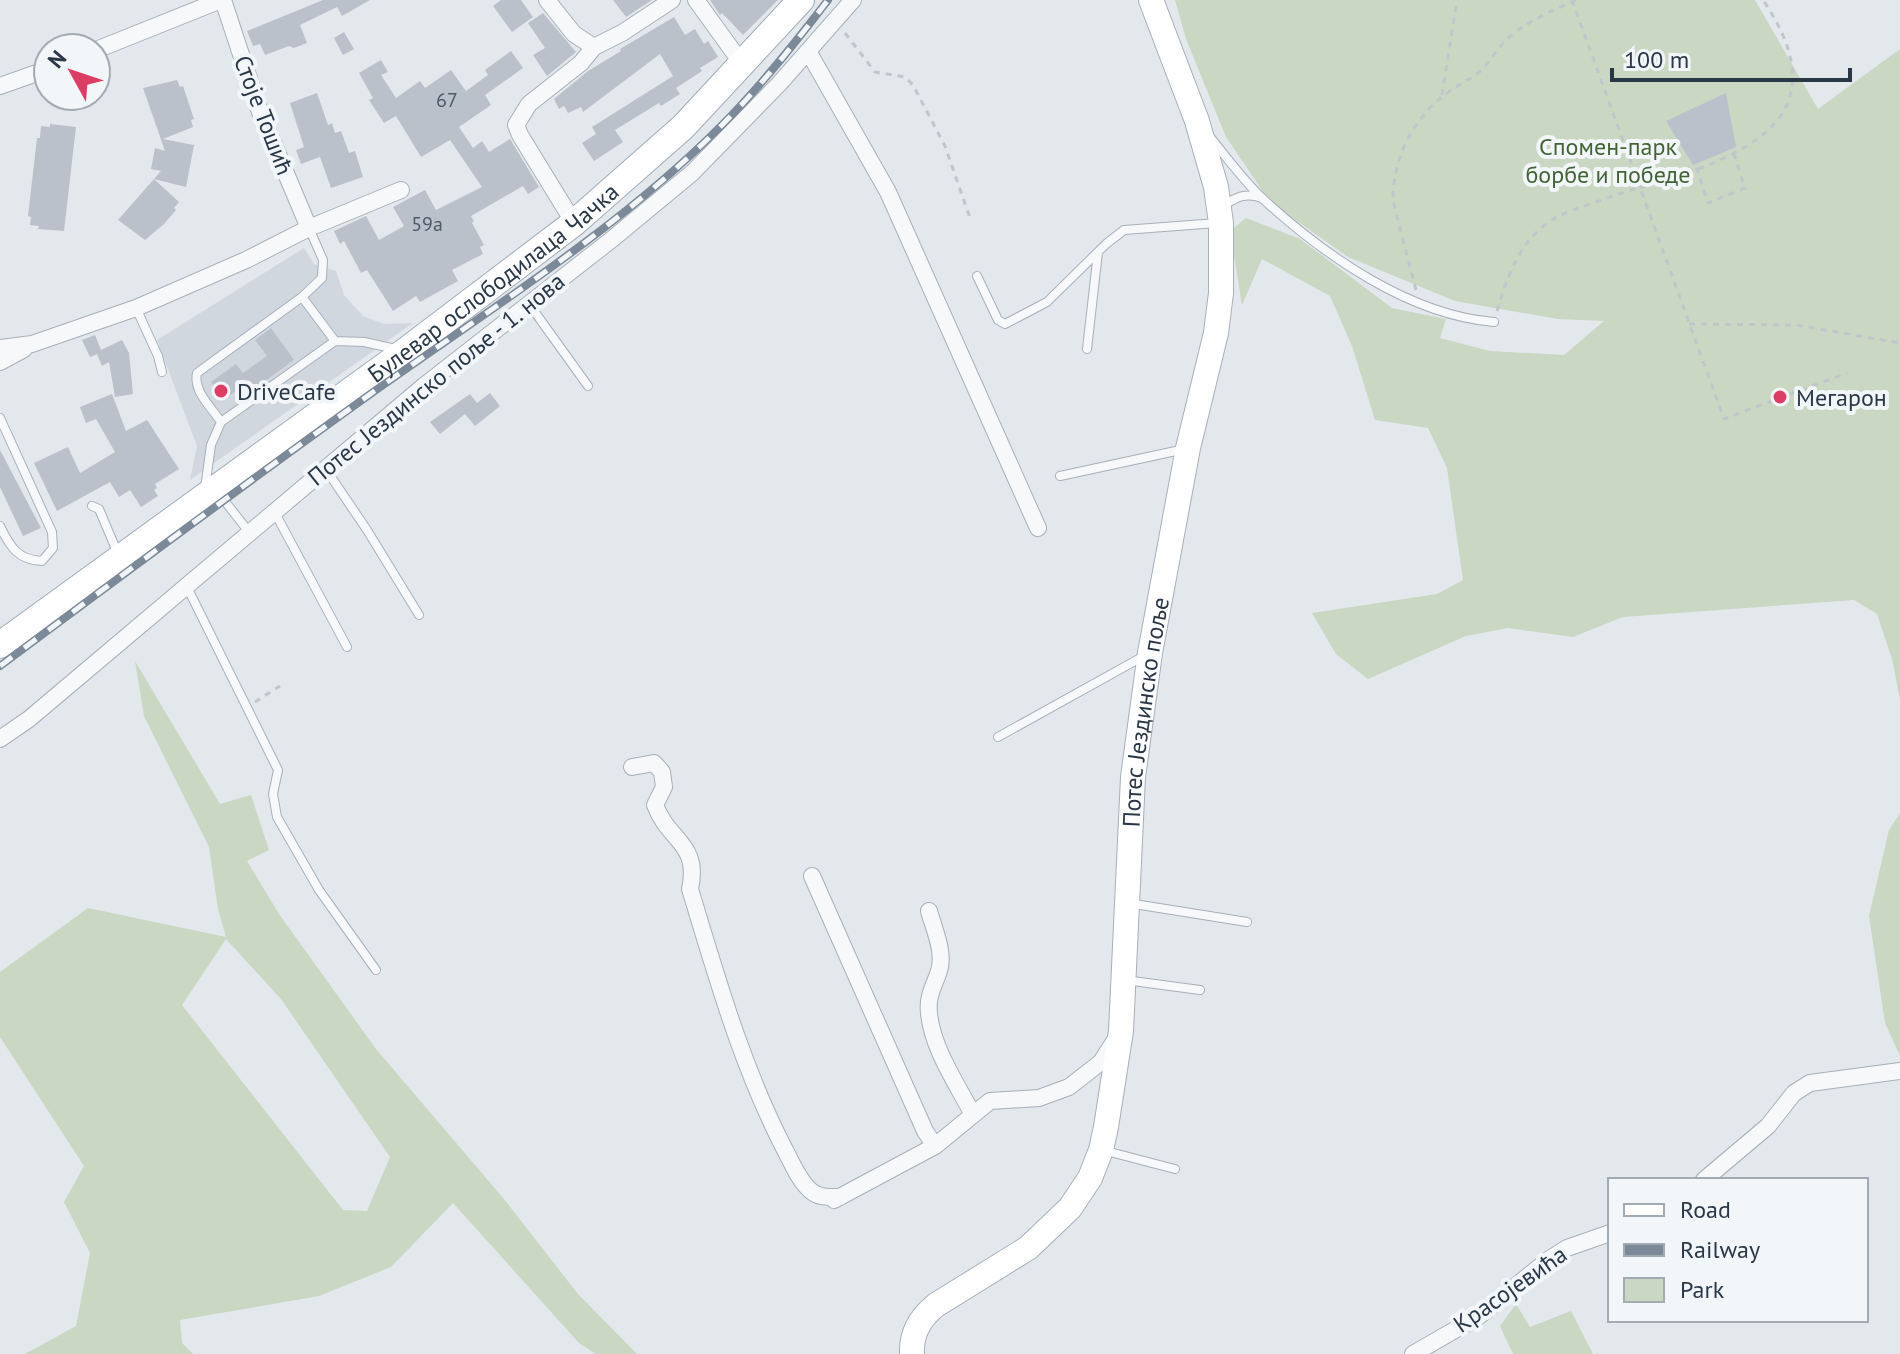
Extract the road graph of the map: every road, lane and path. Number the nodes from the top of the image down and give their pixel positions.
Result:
1 (222, 0) edge
2 (547, 0) edge
3 (672, 0) edge
4 (696, 0) edge
5 (801, 0) edge
6 (853, 0) edge
7 (1151, 0) edge
8 (1457, 0) edge
9 (1763, 0) edge
10 (1573, 1) edge
11 (835, 20) junction
12 (112, 44) edge
13 (594, 47) junction
14 (808, 51) junction
15 (743, 65) junction
16 (32, 75) edge
17 (0, 86) edge
18 (1442, 98) junction
19 (1197, 121) junction
20 (1734, 154) junction
21 (1697, 169) junction
22 (1640, 188) junction
23 (401, 190) dead end
24 (1263, 199) junction
25 (1220, 216) junction
26 (971, 221) dead end
27 (574, 223) junction
28 (309, 228) junction
29 (1098, 252) junction
30 (977, 276) dead end
31 (302, 297) junction
32 (1419, 302) junction
33 (529, 303) junction
34 (136, 308) junction
35 (1494, 322) joint
36 (1689, 324) junction
37 (335, 341) junction
38 (1900, 343) edge
39 (32, 344) junction
40 (0, 348) edge
41 (1087, 349) dead end
42 (404, 352) junction
43 (0, 362) edge
44 (162, 372) dead end
45 (1847, 373) dead end
46 (588, 386) dead end
47 (0, 418) edge
48 (221, 422) junction
49 (1188, 448) junction
50 (325, 468) junction
51 (1060, 476) dead end
52 (216, 500) junction
53 (92, 506) dead end
54 (274, 511) junction
55 (0, 526) edge
56 (1038, 528) dead end
57 (249, 532) junction
58 (120, 558) junction
59 (186, 586) junction
60 (419, 615) dead end
61 (0, 645) edge
62 (347, 647) dead end
63 (1150, 653) junction
64 (280, 686) dead end
65 (248, 706) junction
66 (998, 737) dead end
67 (0, 739) edge
68 (632, 767) dead end
69 (812, 876) dead end
70 (1127, 903) junction
71 (929, 911) dead end
72 (1247, 922) dead end
73 (376, 970) dead end
74 (1124, 979) junction
75 (1200, 990) dead end
76 (1121, 1031) junction
77 (1900, 1071) edge
78 (973, 1115) junction
79 (935, 1146) junction
80 (1101, 1150) junction
81 (1175, 1169) dead end
82 (1706, 1178) edge
83 (1608, 1234) edge
84 (912, 1354) edge
85 (1413, 1354) edge

1 - 12 street
1 - 28 street, Стоје Тошић
2 - 13 street
3 - 13 street
4 - 15 street
5 - 15 main road, Булевар ослободилаца Чачка
6 - 11 street, Потес Јездинско поље - 1. нова
7 - 19 main road, Потес Јездинско поље
8 - 18 path
9 - 20 path
10 - 18 path
10 - 22 path
11 - 14 street, Потес Јездинско поље - 1. нова
11 - 26 path
13 - 27 street
14 - 33 street, Потес Јездинско поље - 1. нова
14 - 56 street
15 - 27 main road, Булевар ослободилаца Чачка
16 - 17 street
18 - 32 path
19 - 24 lane
19 - 25 main road, Потес Јездинско поље
20 - 21 path
20 - 21 path
21 - 22 path
22 - 35 path
22 - 36 path
23 - 28 street
24 - 25 lane
24 - 32 lane
25 - 29 lane
25 - 49 main road, Потес Јездинско поље
27 - 42 main road, Булевар ослободилаца Чачка
28 - 31 lane
28 - 34 street
29 - 30 lane
29 - 41 lane
31 - 37 lane
31 - 48 lane
32 - 35 lane
33 - 46 lane
33 - 50 street, Потес Јездинско поље - 1. нова
34 - 39 street
34 - 44 lane
36 - 38 path
36 - 45 path
37 - 42 lane
37 - 48 lane
39 - 40 street
39 - 43 street
42 - 52 main road, Булевар ослободилаца Чачка
47 - 55 lane
48 - 52 lane
49 - 51 lane
49 - 63 main road, Потес Јездинско поље
50 - 54 street, Потес Јездинско поље - 1. нова
50 - 60 lane
52 - 57 lane
52 - 58 main road, Булевар ослободилаца Чачка
53 - 58 lane
54 - 57 street, Потес Јездинско поље - 1. нова
54 - 62 lane
57 - 59 street, Потес Јездинско поље - 1. нова
58 - 61 main road, Булевар ослободилаца Чачка
59 - 65 lane
59 - 67 street, Потес Јездинско поље - 1. нова
63 - 66 lane
63 - 70 main road, Потес Јездинско поље
64 - 65 path
65 - 73 lane
68 - 79 street
69 - 79 street
70 - 72 lane
70 - 74 main road, Потес Јездинско поље
71 - 78 street
74 - 75 lane
74 - 76 main road, Потес Јездинско поље
76 - 78 street
76 - 80 main road, Потес Јездинско поље
77 - 82 street
78 - 79 street
80 - 81 lane
80 - 84 main road, Потес Јездинско поље
83 - 85 street, Красојевића

